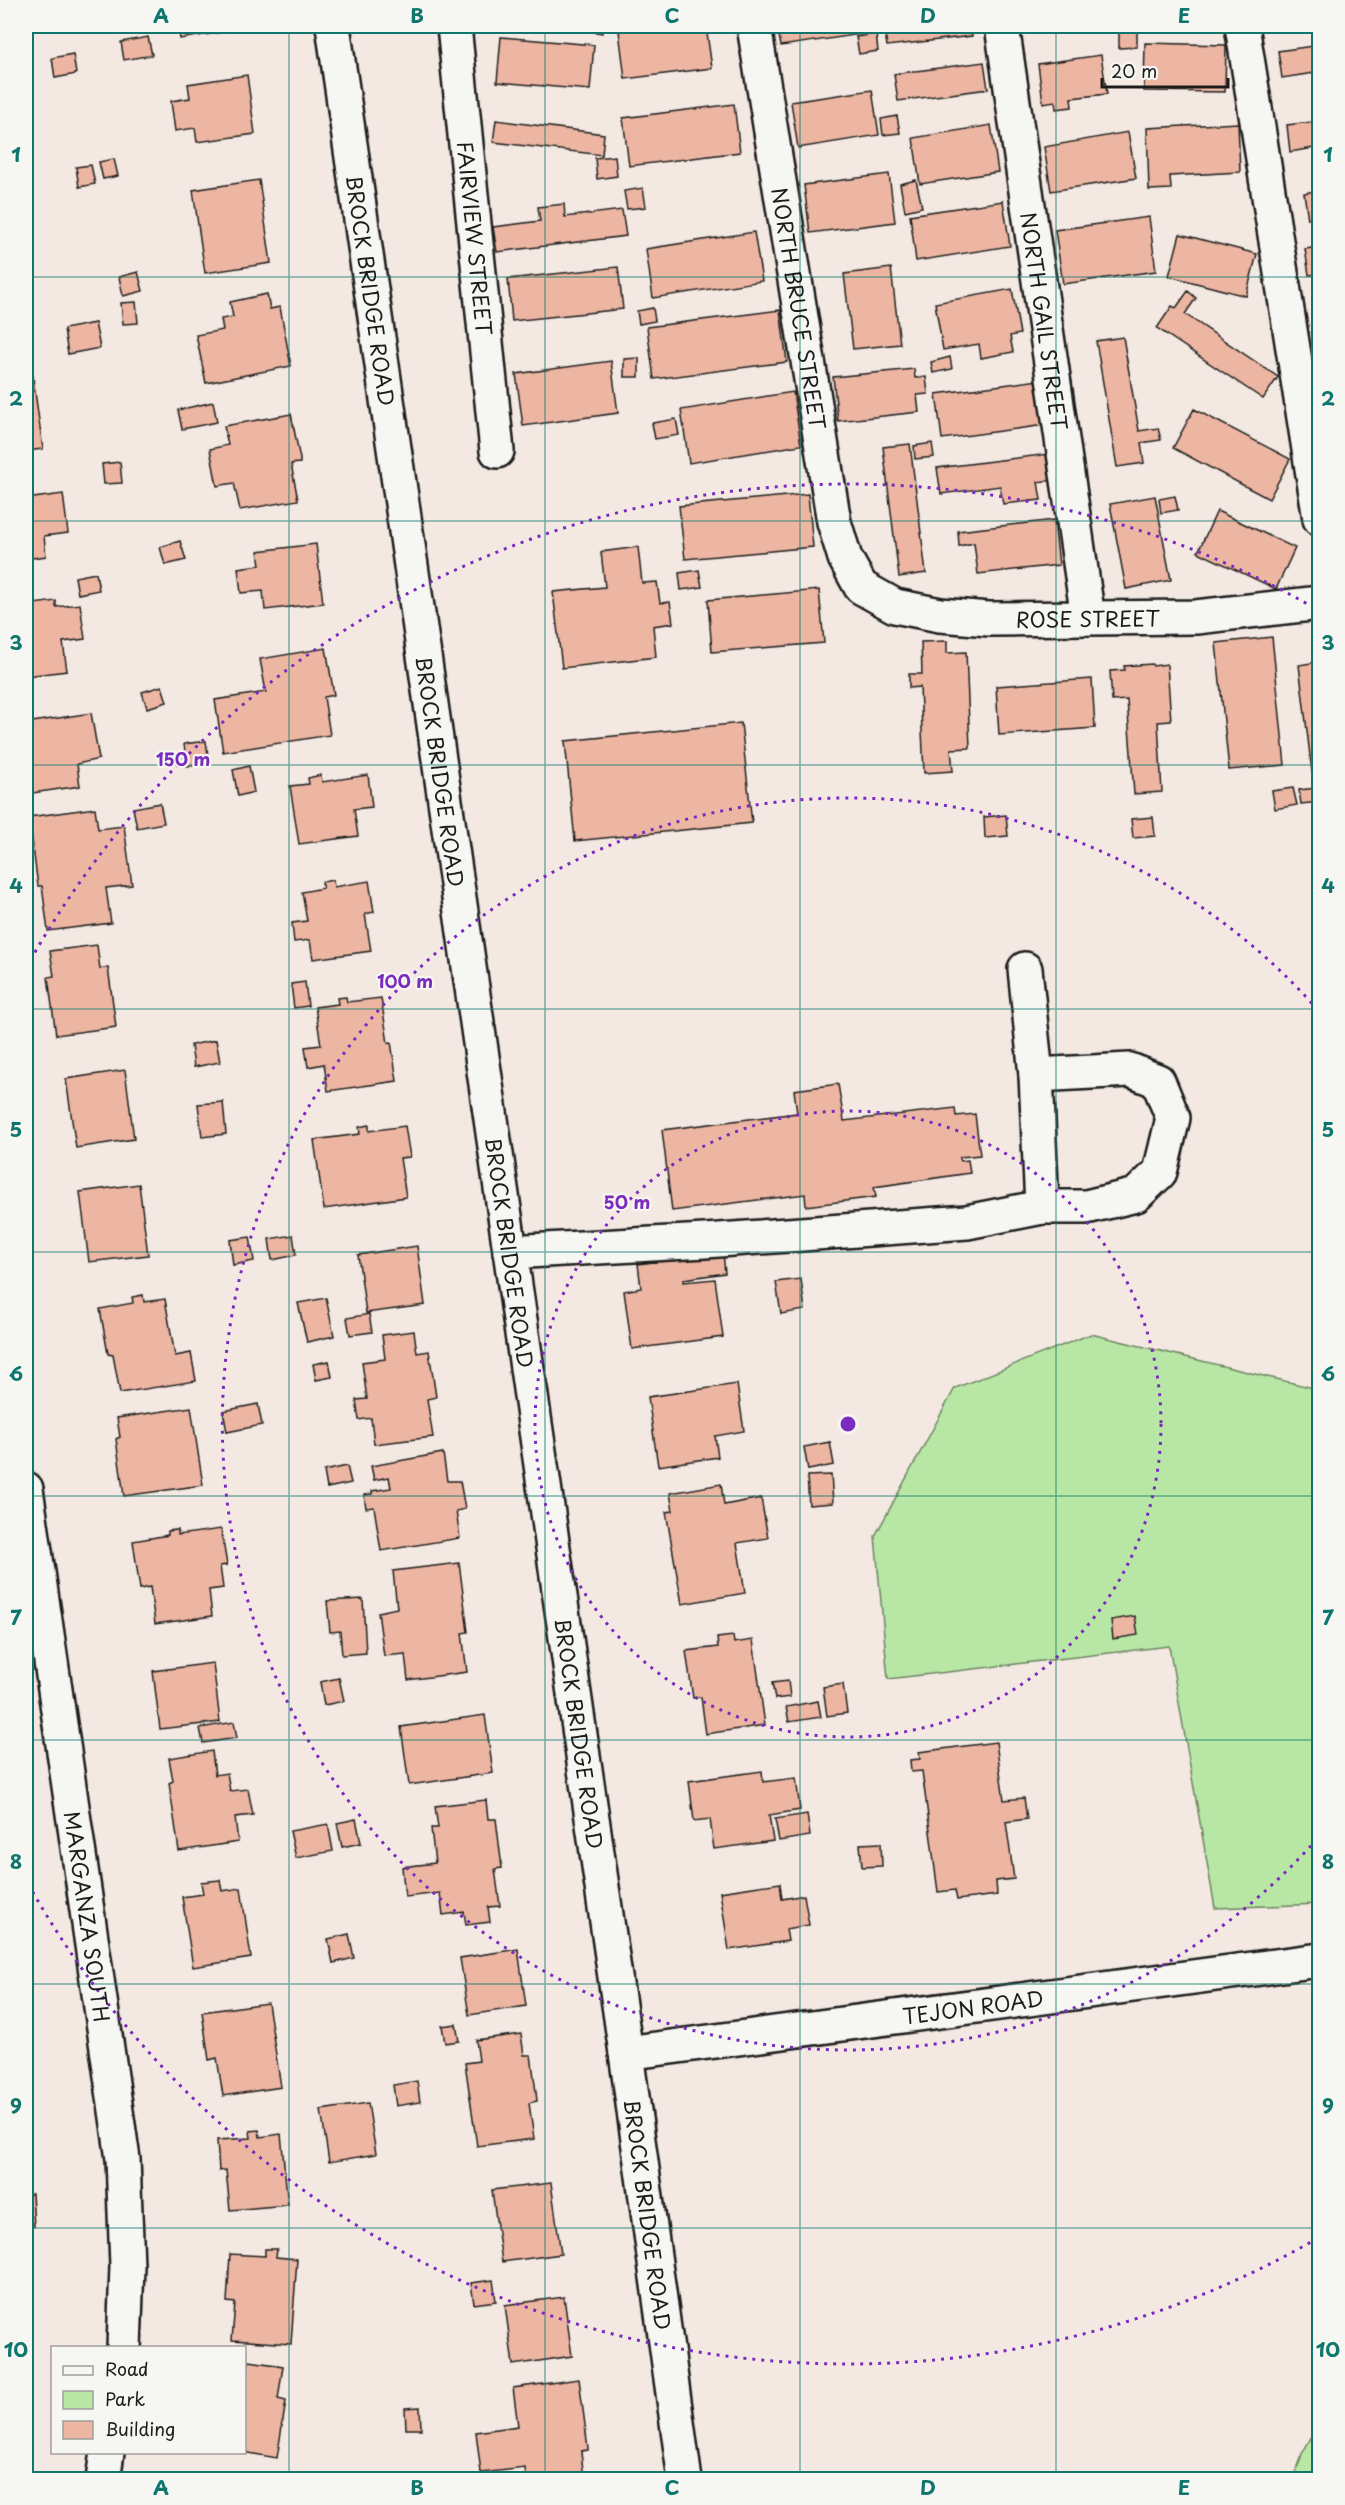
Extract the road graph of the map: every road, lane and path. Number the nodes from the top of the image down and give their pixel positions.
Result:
1 (333, 26) edge
2 (454, 26) edge
3 (754, 26) edge
4 (1002, 26) edge
5 (1242, 26) edge
6 (496, 451) dead end
7 (1320, 519) edge
8 (861, 587) joint
9 (1320, 603) edge
10 (1088, 618) junction
11 (1025, 969) dead end
12 (1036, 1075) junction
13 (1042, 1207) junction
14 (510, 1252) junction
15 (26, 1489) edge
16 (1320, 1960) edge
17 (626, 2053) junction
18 (124, 2346) edge
19 (107, 2454) edge
20 (103, 2480) edge
21 (685, 2480) edge

1 - 14 street, BROCK BRIDGE ROAD
2 - 6 street, FAIRVIEW STREET
3 - 8 street, NORTH BRUCE STREET
4 - 10 street, NORTH GAIL STREET
5 - 7 street
8 - 10 street, ROSE STREET
9 - 10 street, ROSE STREET
11 - 12 street
12 - 13 street
12 - 13 street
13 - 14 street
14 - 17 street, BROCK BRIDGE ROAD
15 - 18 street, MARGANZA SOUTH
16 - 17 street, TEJON ROAD
17 - 21 street, BROCK BRIDGE ROAD
19 - 20 street

